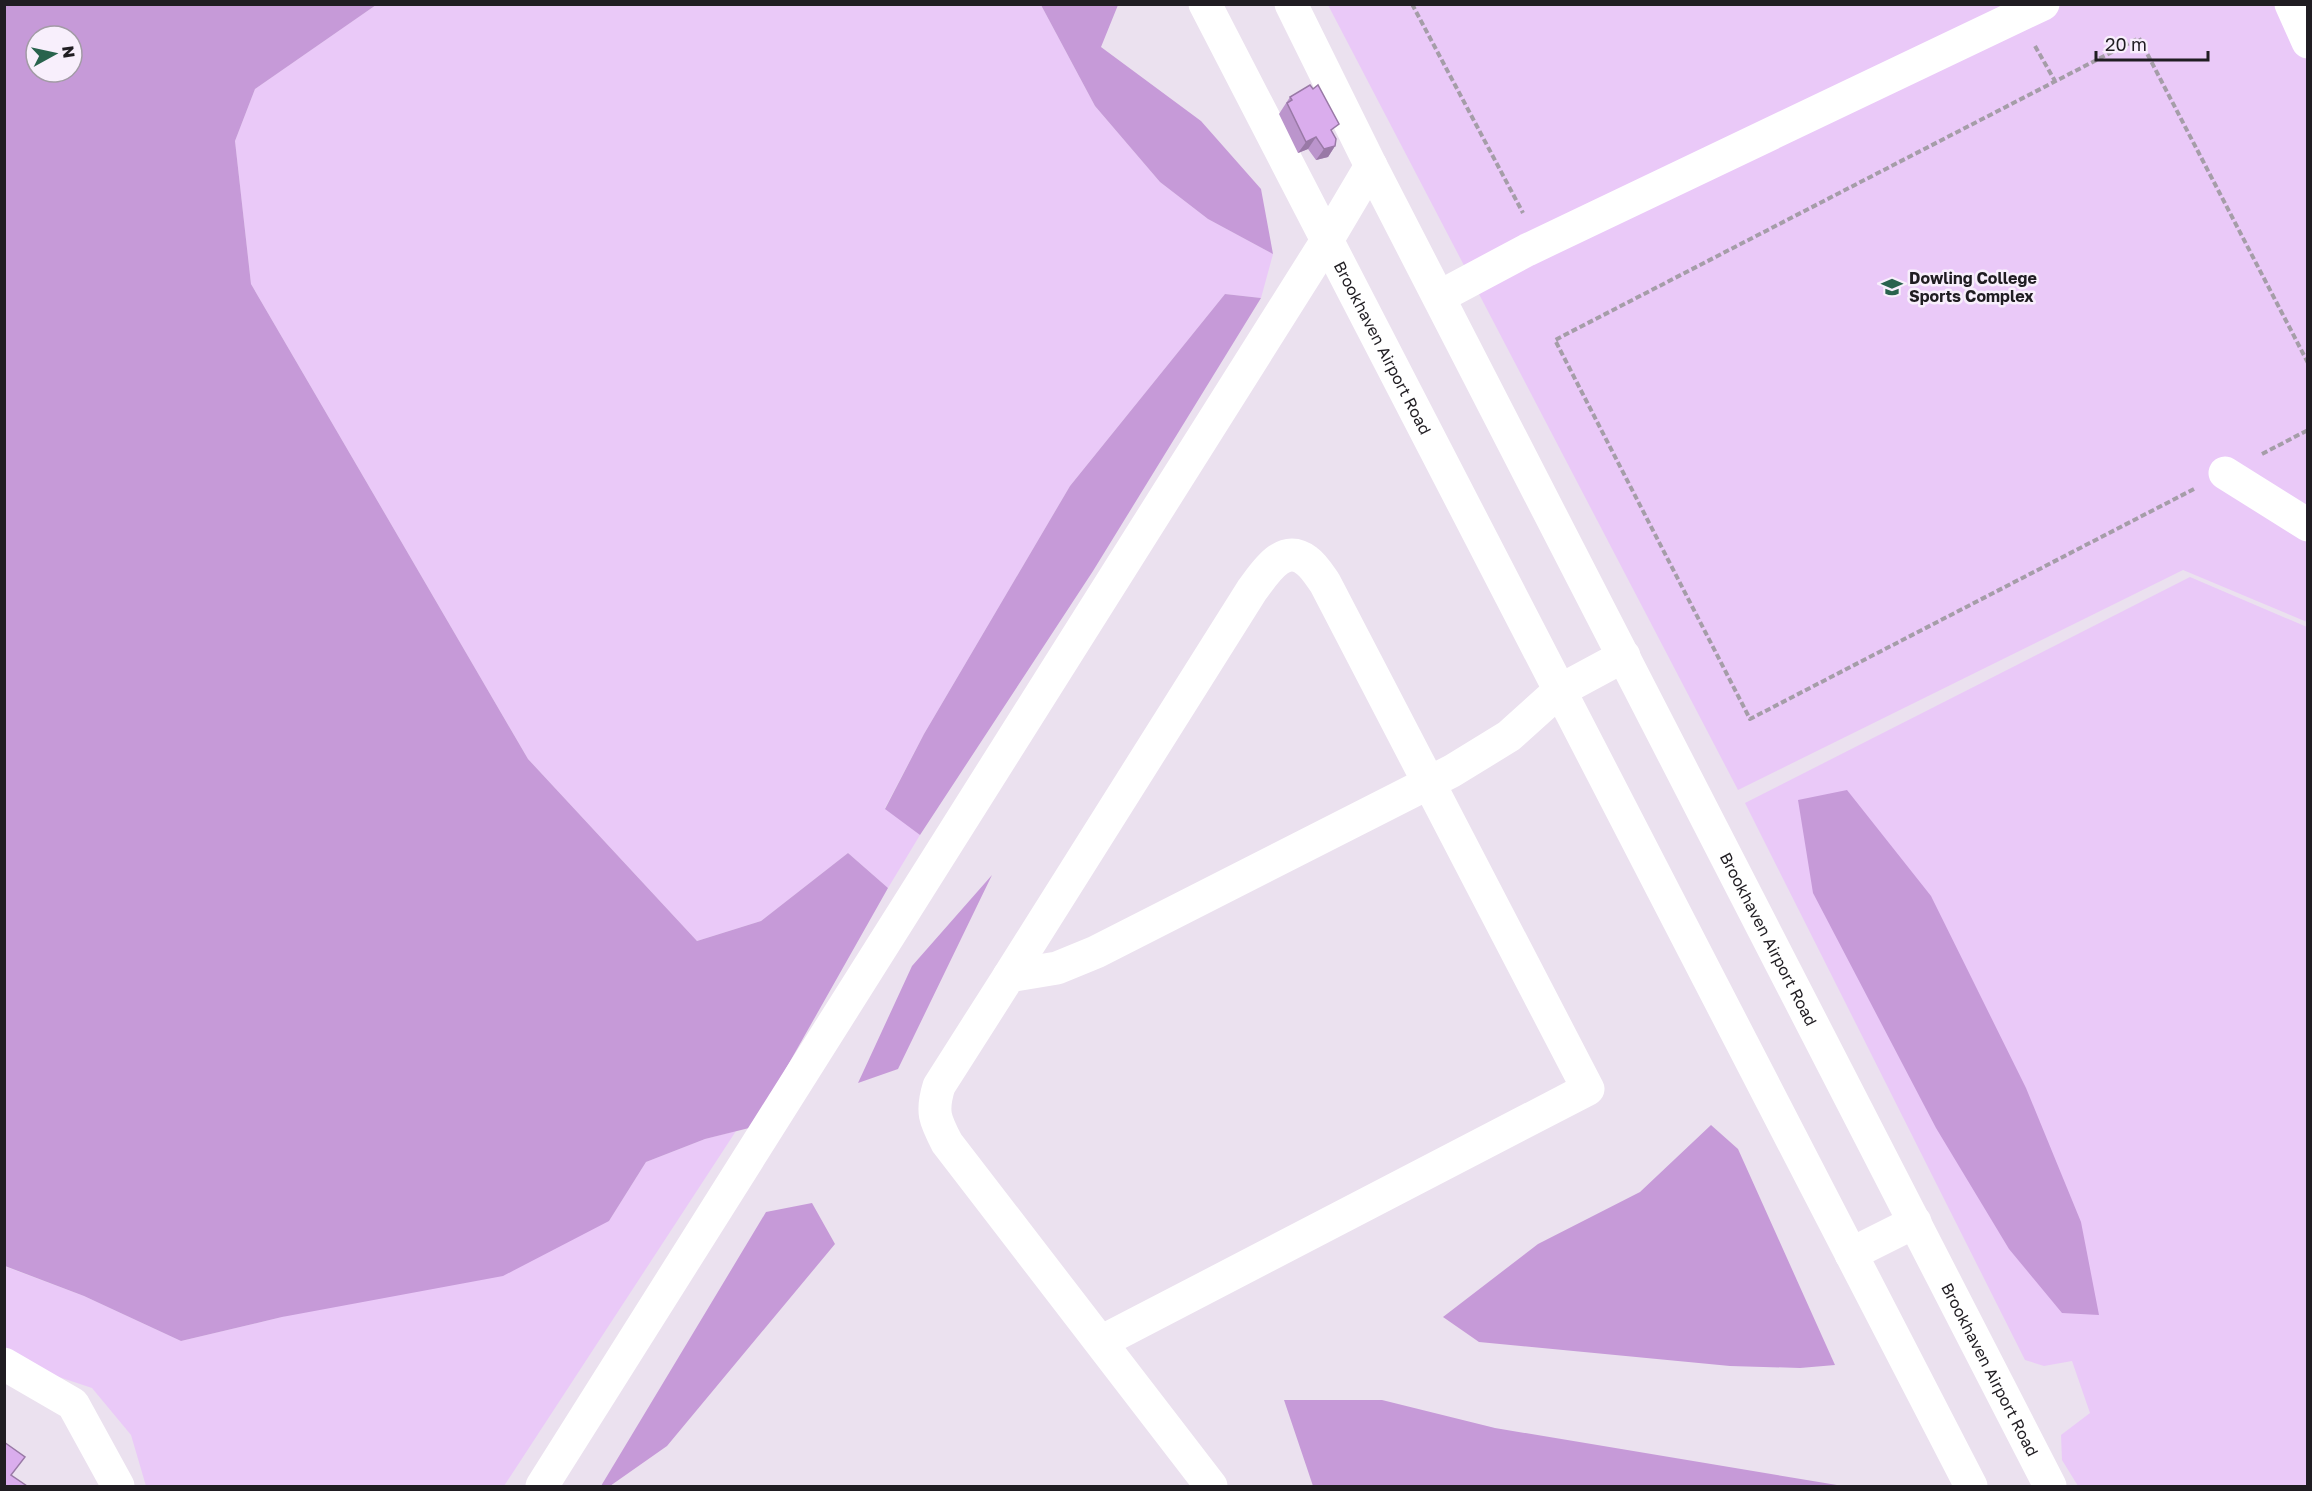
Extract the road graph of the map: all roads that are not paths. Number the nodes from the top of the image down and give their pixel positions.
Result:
1 (1205, 4) edge
2 (1291, 4) edge
3 (2043, 4) edge
4 (2291, 4) edge
5 (2307, 42) edge
6 (1371, 166) junction
7 (1326, 242) junction
8 (1438, 297) junction
9 (2225, 473) road end
10 (2307, 525) edge
11 (1624, 656) junction
12 (1559, 691) junction
13 (1429, 782) junction
14 (1010, 976) junction
15 (1916, 1222) junction
16 (1851, 1254) junction
17 (1101, 1342) junction
18 (4, 1364) edge
19 (118, 1486) edge
20 (542, 1486) edge
21 (1211, 1486) edge
22 (1971, 1486) edge
23 (2050, 1486) edge

1 - 7 street, Brookhaven Airport Road
2 - 6 street, Brookhaven Airport Road
3 - 8 street
4 - 5 street
6 - 7 street
6 - 8 street, Brookhaven Airport Road
7 - 12 street, Brookhaven Airport Road
7 - 20 street
8 - 11 street, Brookhaven Airport Road
9 - 10 street
11 - 12 street
11 - 15 street, Brookhaven Airport Road
12 - 13 street
12 - 16 street, Brookhaven Airport Road
13 - 14 street
13 - 14 street
13 - 17 street
14 - 17 street
15 - 16 street
15 - 23 street, Brookhaven Airport Road
16 - 22 street, Brookhaven Airport Road
17 - 21 street
18 - 19 street

